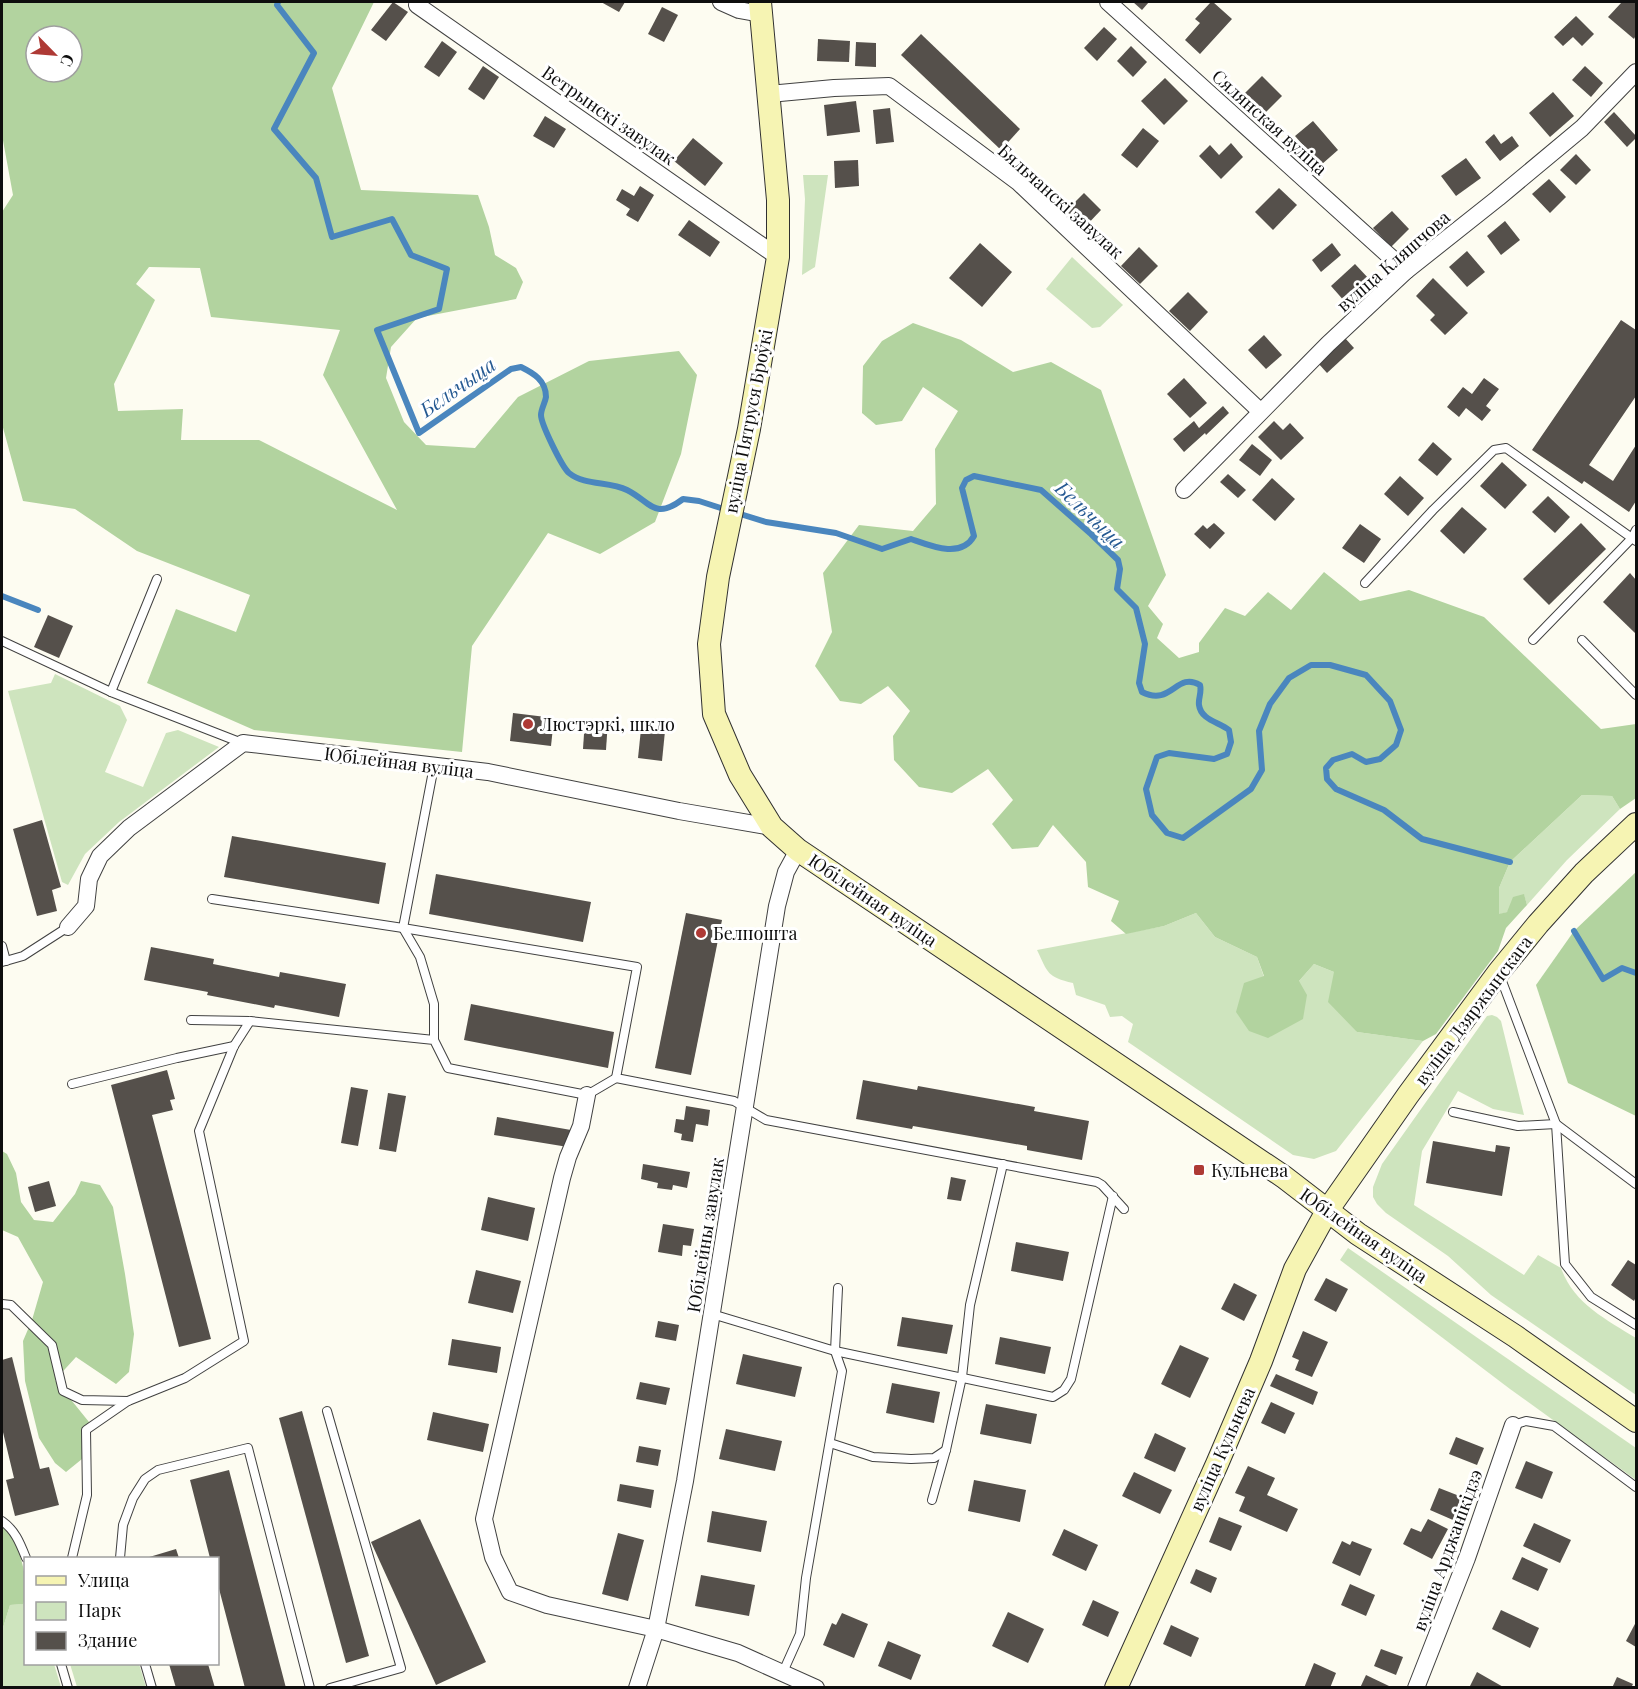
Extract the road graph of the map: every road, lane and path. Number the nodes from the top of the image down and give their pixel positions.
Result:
1 (722, 2) edge
2 (1108, 2) edge
3 (417, 5) dead end
4 (761, 8) edge
5 (1636, 72) edge
6 (769, 93) junction
7 (778, 257) junction
8 (1406, 271) junction
9 (1260, 411) junction
10 (1184, 490) dead end
11 (1635, 536) edge
12 (157, 579) dead end
13 (1365, 584) dead end
14 (1533, 640) dead end
15 (1582, 640) dead end
16 (2, 641) edge
17 (111, 692) junction
18 (1636, 695) edge
19 (243, 743) junction
20 (434, 766) junction
21 (1636, 824) edge
22 (772, 826) junction
23 (798, 850) junction
24 (212, 899) dead end
25 (68, 927) joint
26 (403, 928) junction
27 (2, 946) edge
28 (4, 961) edge
29 (1498, 973) junction
30 (191, 1020) dead end
31 (250, 1021) junction
32 (434, 1040) junction
33 (234, 1046) junction
34 (616, 1078) junction
35 (72, 1084) dead end
36 (587, 1095) junction
37 (746, 1107) junction
38 (1453, 1112) dead end
39 (1556, 1124) junction
40 (1003, 1164) junction
41 (1636, 1184) edge
42 (1113, 1196) junction
43 (1124, 1209) dead end
44 (1327, 1211) junction
45 (838, 1288) dead end
46 (2, 1304) edge
47 (712, 1314) junction
48 (1636, 1325) edge
49 (835, 1351) junction
50 (962, 1377) junction
51 (128, 1401) junction
52 (327, 1411) dead end
53 (1636, 1421) edge
54 (1514, 1425) joint
55 (830, 1443) junction
56 (946, 1450) junction
57 (1636, 1487) edge
58 (932, 1500) dead end
59 (2, 1521) edge
60 (26, 1557) edge
61 (72, 1557) edge
62 (120, 1557) edge
63 (656, 1629) junction
64 (61, 1665) edge
65 (145, 1665) edge
66 (783, 1672) junction
67 (68, 1688) edge
68 (152, 1688) edge
69 (310, 1688) edge
70 (330, 1688) edge
71 (637, 1688) edge
72 (816, 1688) edge
73 (1116, 1688) edge
74 (1416, 1688) edge

1 - 4 street
2 - 8 street, Сялянская вуліца
3 - 7 street, Ветрынскі завулак
4 - 6 main road, вуліца Пятруся Броўкі
5 - 8 street, вуліца Кляшчова
6 - 7 main road, вуліца Пятруся Броўкі
6 - 9 street, Бяльчанскі завулак
7 - 22 main road, вуліца Пятруся Броўкі
8 - 9 street, вуліца Кляшчова
9 - 10 street, вуліца Кляшчова
11 - 13 lane
11 - 14 lane
12 - 17 lane
15 - 18 lane
16 - 17 lane
17 - 19 lane
19 - 20 street, Юбілейная вуліца
19 - 25 street
20 - 22 street, Юбілейная вуліца
20 - 26 lane
21 - 29 main road, вуліца Дзяржынскага
22 - 23 main road, Юбілейная вуліца
23 - 37 street, Юбілейны завулак
23 - 44 main road, Юбілейная вуліца
24 - 26 lane
25 - 28 lane
26 - 32 lane
26 - 34 lane
27 - 28 lane
29 - 39 lane
29 - 44 main road, вуліца Дзяржынскага
30 - 31 lane
31 - 32 lane
31 - 33 lane
32 - 36 lane
33 - 35 lane
33 - 51 lane
34 - 36 lane
34 - 37 lane
36 - 63 street
37 - 40 lane
37 - 47 street, Юбілейны завулак
38 - 39 lane
39 - 41 lane
39 - 48 lane
40 - 42 lane
40 - 50 lane
42 - 43 lane
42 - 50 lane
44 - 53 main road, Юбілейная вуліца
44 - 73 main road, вуліца Кульнева
45 - 49 lane
46 - 51 lane
47 - 49 lane
47 - 63 street, Юбілейны завулак
49 - 50 lane
49 - 55 lane
50 - 56 lane
51 - 61 lane
52 - 70 lane
54 - 57 lane
54 - 74 street, вуліца Арджанікідзэ
55 - 56 lane
55 - 66 lane
56 - 58 lane
59 - 60 lane
62 - 69 lane
63 - 66 street
63 - 71 street, Юбілейны завулак
64 - 67 lane
65 - 68 lane
66 - 72 street

